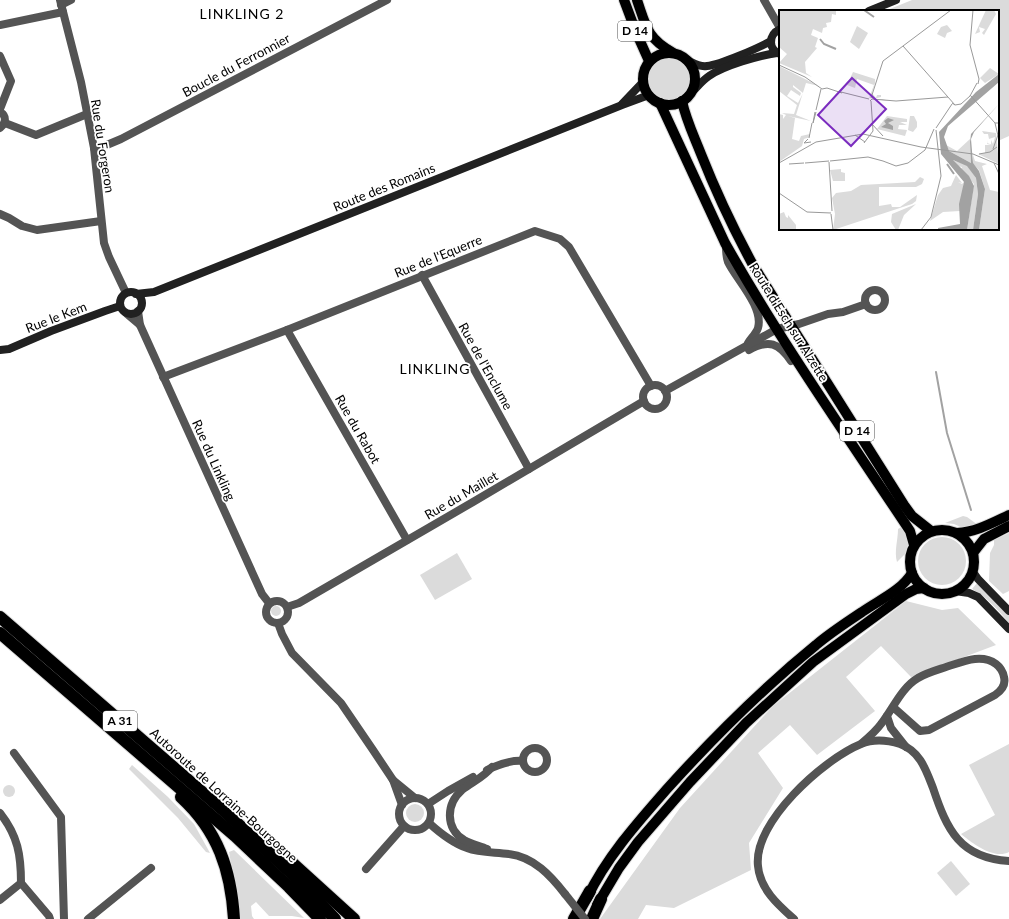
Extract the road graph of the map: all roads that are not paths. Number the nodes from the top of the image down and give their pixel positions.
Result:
1 (71, 0) edge
2 (387, 0) edge
3 (624, 0) edge
4 (637, 0) edge
5 (764, 0) edge
6 (896, 0) edge
7 (62, 6) edge
8 (871, 10) edge
9 (0, 25) edge
10 (779, 27) edge
11 (779, 30) edge
12 (771, 41) junction
13 (672, 52) junction
14 (778, 53) edge
15 (0, 56) edge
16 (649, 61) junction
17 (689, 61) junction
18 (643, 82) junction
19 (693, 91) junction
20 (649, 95) junction
21 (682, 102) junction
22 (660, 103) junction
23 (622, 105) junction
24 (0, 110) edge
25 (88, 114) junction
26 (2, 125) edge
27 (94, 148) junction
28 (0, 214) edge
29 (101, 220) junction
30 (725, 243) junction
31 (422, 275) junction
32 (154, 292) junction
33 (126, 293) junction
34 (136, 294) junction
35 (866, 304) dead end
36 (120, 306) junction
37 (140, 308) junction
38 (127, 314) junction
39 (140, 325) junction
40 (790, 326) junction
41 (777, 329) junction
42 (288, 330) junction
43 (745, 347) junction
44 (0, 350) edge
45 (724, 358) junction
46 (163, 377) junction
47 (651, 386) junction
48 (665, 391) junction
49 (822, 397) junction
50 (644, 401) junction
51 (529, 469) junction
52 (1009, 515) edge
53 (1009, 526) edge
54 (931, 531) junction
55 (957, 533) junction
56 (407, 540) junction
57 (914, 545) junction
58 (973, 553) junction
59 (973, 572) junction
60 (912, 573) junction
61 (924, 588) junction
62 (955, 591) junction
63 (269, 603) junction
64 (287, 607) junction
65 (1009, 611) edge
66 (0, 617) edge
67 (278, 623) junction
68 (1009, 629) edge
69 (0, 633) edge
70 (893, 707) junction
71 (887, 716) junction
72 (120, 736) junction
73 (862, 744) junction
74 (906, 747) junction
75 (14, 753) dead end
76 (523, 760) dead end
77 (492, 768) junction
78 (393, 780) junction
79 (415, 798) junction
80 (428, 804) junction
81 (402, 805) junction
82 (224, 811) junction
83 (0, 813) edge
84 (428, 823) junction
85 (404, 826) junction
86 (497, 853) junction
87 (1009, 861) edge
88 (151, 868) dead end
89 (366, 869) dead end
90 (21, 883) junction
91 (590, 890) joint
92 (601, 898) junction
93 (0, 900) edge
94 (50, 919) edge
95 (64, 919) edge
96 (88, 919) edge
97 (234, 919) edge
98 (320, 919) edge
99 (335, 919) edge
100 (354, 919) edge
101 (575, 919) edge
102 (585, 919) edge
103 (589, 919) edge
104 (592, 919) edge
105 (794, 919) edge

1 - 7 street
2 - 27 street, Boucle du Ferronnier
3 - 16 main road, D 14
4 - 13 main road, D 14
5 - 10 street
6 - 8 street
7 - 9 street
7 - 25 street, Rue du Forgeron
11 - 12 street
12 - 14 street
12 - 17 street
13 - 16 main road
13 - 17 main road
14 - 19 street
15 - 24 street
16 - 18 main road
17 - 19 main road
18 - 20 main road
18 - 23 street, Route des Romains
19 - 21 main road
20 - 22 main road
20 - 23 street, Route des Romains
21 - 22 main road
21 - 40 main road, D 14
22 - 30 main road, Route d'Esch sur Alzette / D 14
23 - 32 street, Route des Romains
24 - 26 street
25 - 26 street
25 - 27 street, Rue du Forgeron
27 - 29 street, Rue du Forgeron
28 - 29 street
29 - 33 street, Rue du Forgeron
30 - 41 main road, Route d'Esch sur Alzette / D 14
30 - 43 street
31 - 42 street, Rue de l'Equerre
31 - 47 street, Rue de l'Equerre
31 - 51 street, Rue de l'Enclume
32 - 34 street, Route des Romains
32 - 37 street, Route des Romains
33 - 34 street
33 - 36 street
34 - 37 street
35 - 40 street
36 - 38 street
36 - 44 street, Rue le Kem
37 - 38 street
37 - 39 street, Rue du Linkling
38 - 39 street, Rue du Linkling
39 - 46 street, Rue du Linkling
40 - 41 street
40 - 54 main road, D 14
41 - 43 street
41 - 49 main road, Route d'Esch sur Alzette / D 14
42 - 46 street, Rue de l'Equerre
42 - 56 street, Rue du Rabot
43 - 45 street
45 - 48 street
45 - 49 street
46 - 63 street, Rue du Linkling
47 - 48 street
47 - 50 street
48 - 50 street
49 - 57 main road, Route d'Esch sur Alzette / D 14
50 - 51 street, Rue du Maillet
51 - 56 street, Rue du Maillet
52 - 55 main road
53 - 58 main road
54 - 55 main road
54 - 57 main road
55 - 58 main road
56 - 64 street, Rue du Maillet
57 - 60 main road
58 - 59 main road
59 - 62 main road
59 - 65 street
60 - 61 main road
60 - 91 main road
61 - 62 main road
61 - 92 main road
62 - 68 street
63 - 64 street
63 - 67 street
64 - 67 street
66 - 82 highway, Autoroute de Lorraine-Bourgogne / A 31
67 - 78 street
69 - 72 highway, Autoroute de Lorraine-Bourgogne / A 31
70 - 70 street
70 - 71 street
71 - 73 street
71 - 74 street
72 - 97 highway
72 - 98 highway, Autoroute de Lorraine-Bourgogne / A 31
73 - 74 street
73 - 105 street
74 - 87 street
75 - 95 street
76 - 77 street
77 - 80 street
77 - 86 street
78 - 79 street
78 - 81 street
79 - 80 street
79 - 81 street
80 - 84 street
81 - 85 street
82 - 99 highway, Autoroute de Lorraine-Bourgogne / A 31
82 - 100 highway
83 - 90 street
84 - 85 street
84 - 86 street
85 - 89 street
86 - 102 street, bridge
88 - 96 street
90 - 93 street
90 - 94 street
91 - 101 highway
92 - 103 main road
92 - 104 highway

